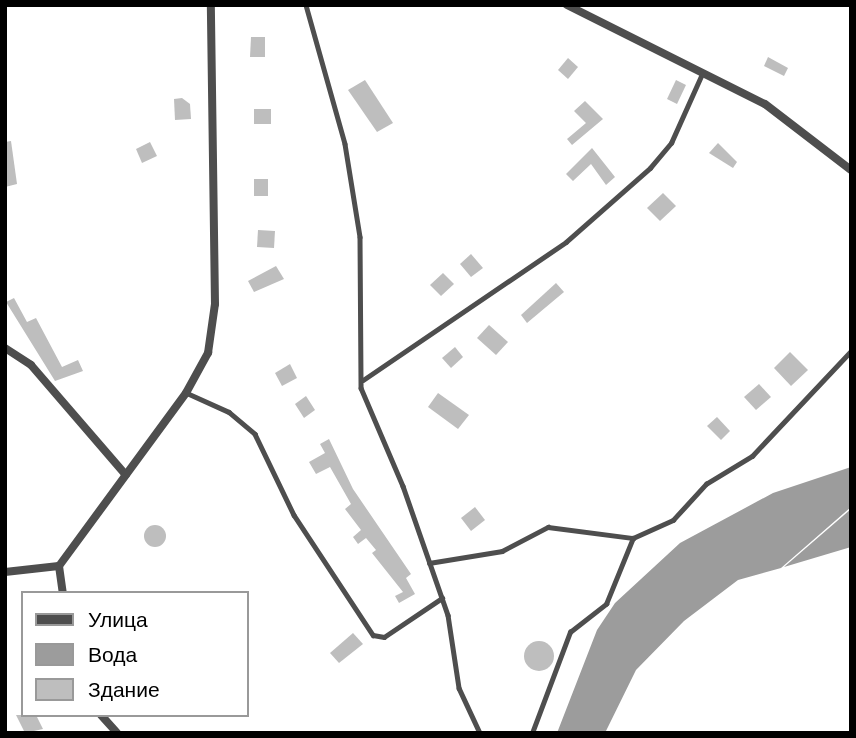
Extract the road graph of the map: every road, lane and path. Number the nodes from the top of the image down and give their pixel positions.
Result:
1 (211, 5) edge
2 (306, 5) edge
3 (567, 5) edge
4 (704, 70) junction
5 (851, 170) edge
6 (5, 348) edge
7 (851, 351) edge
8 (363, 380) junction
9 (186, 393) junction
10 (126, 475) junction
11 (633, 538) junction
12 (429, 563) junction
13 (59, 566) junction
14 (5, 572) edge
15 (63, 591) edge
16 (442, 598) junction
17 (103, 717) edge
18 (117, 733) edge
19 (480, 733) edge
20 (531, 733) edge

1 - 9 street
2 - 8 lane
3 - 4 street
4 - 5 street
4 - 8 lane
6 - 10 street
7 - 11 lane
8 - 12 lane
9 - 10 street
9 - 16 lane
10 - 13 street
11 - 12 lane
11 - 20 lane
12 - 16 lane
13 - 14 street
13 - 15 street
16 - 19 lane
17 - 18 street

